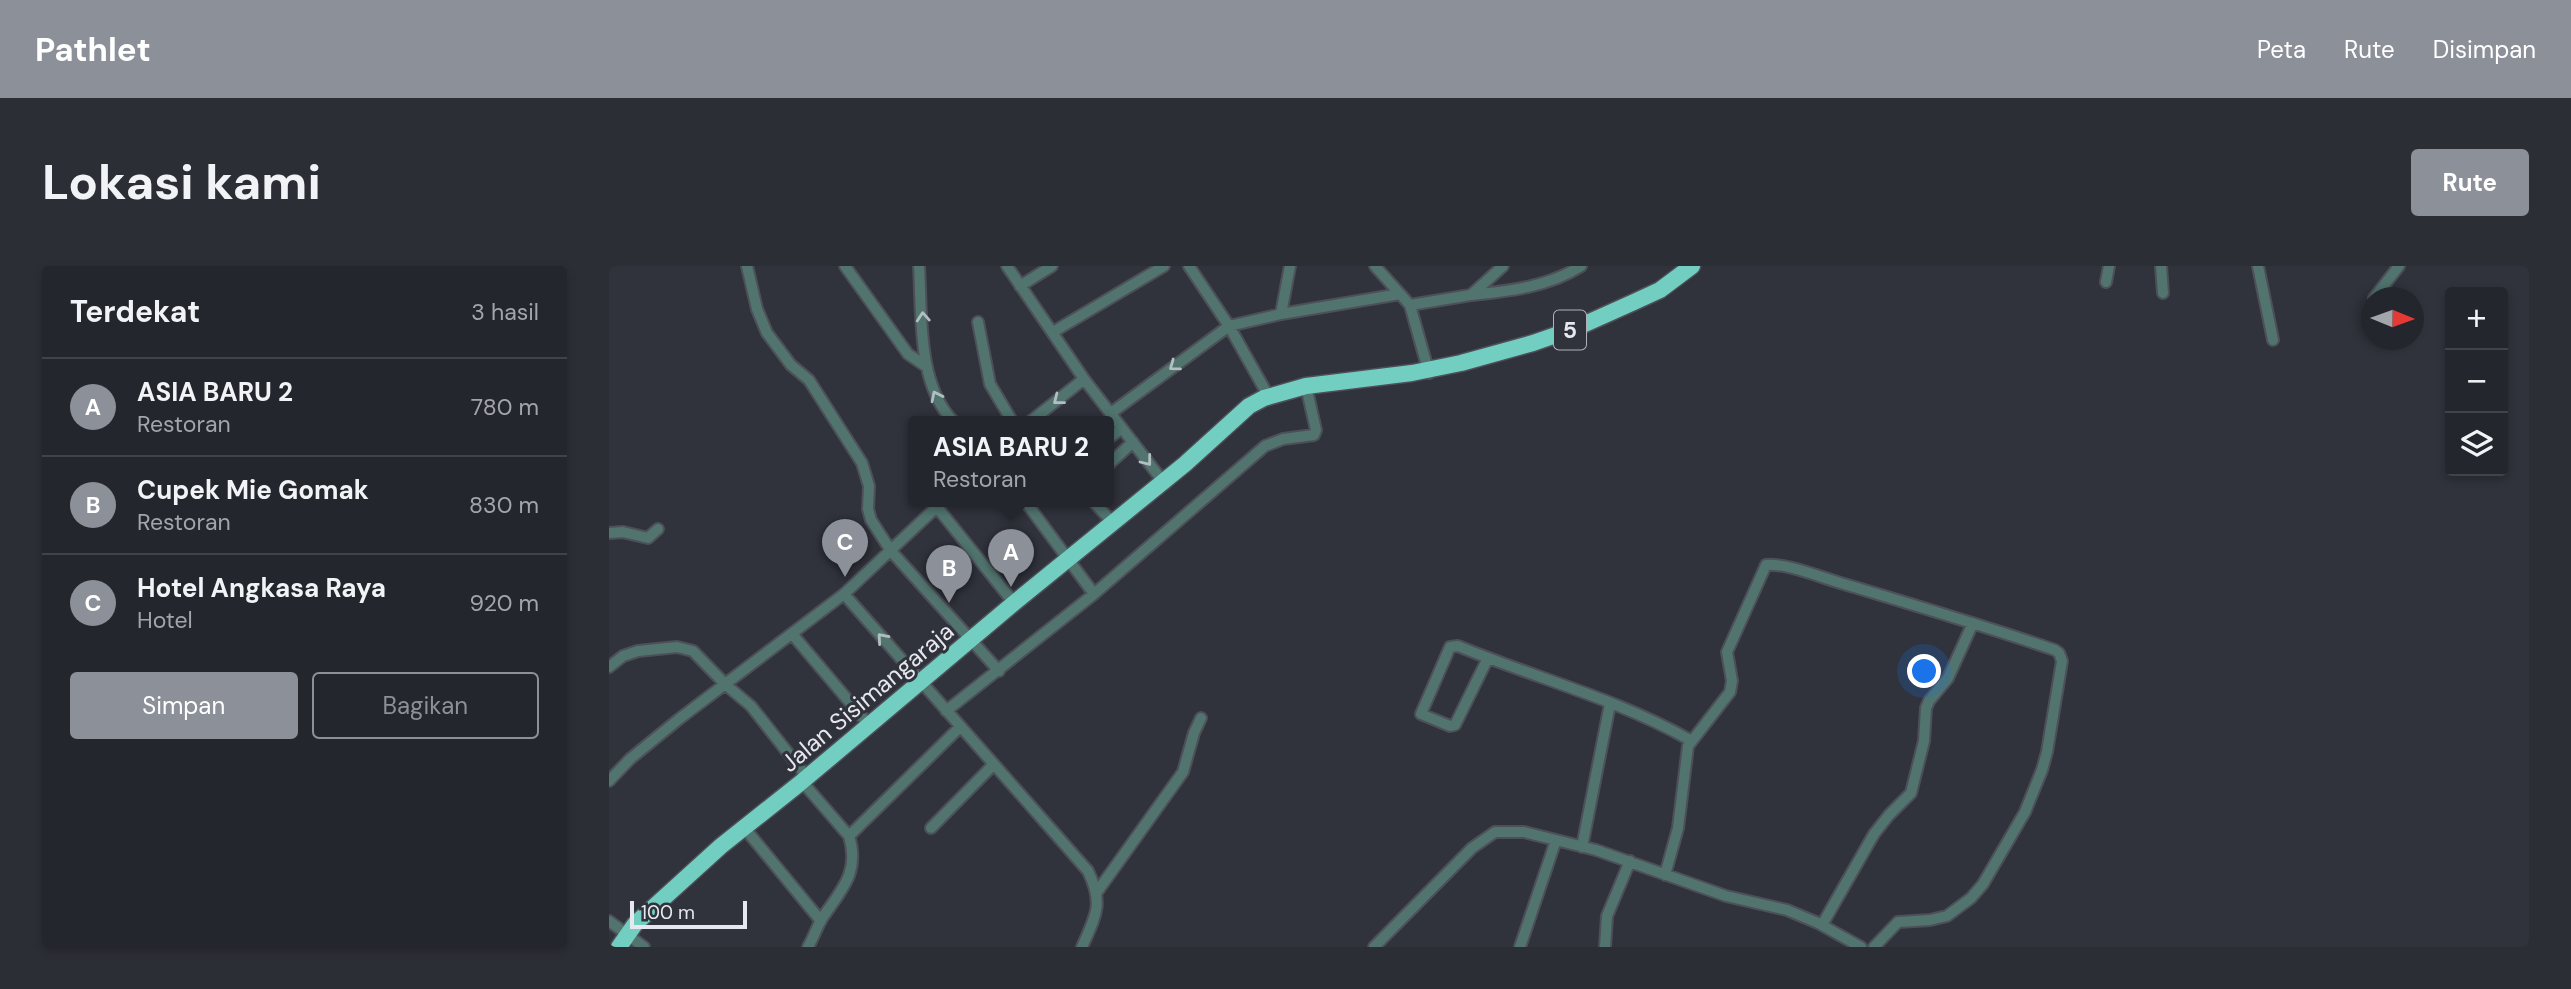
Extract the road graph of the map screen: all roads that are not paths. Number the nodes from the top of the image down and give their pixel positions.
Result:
1 (747, 266) edge
2 (845, 266) edge
3 (919, 266) edge
4 (1007, 266) edge
5 (1052, 266) edge
6 (1164, 266) edge
7 (1189, 266) edge
8 (1290, 266) edge
9 (1374, 266) edge
10 (1503, 266) edge
11 (1581, 266) edge
12 (1692, 266) edge
13 (2109, 266) edge
14 (2161, 266) edge
15 (2258, 266) edge
16 (2399, 266) edge
17 (2106, 282) dead end
18 (1020, 286) junction
19 (2382, 287) edge
20 (2163, 293) dead end
21 (1400, 294) junction
22 (1471, 295) junction
23 (1410, 305) junction
24 (1281, 314) junction
25 (978, 322) dead end
26 (1229, 326) junction
27 (1053, 332) junction
28 (924, 340) junction
29 (2273, 340) dead end
30 (908, 354) junction
31 (927, 367) junction
32 (1431, 371) junction
33 (1084, 379) junction
34 (1306, 388) junction
35 (1269, 397) junction
36 (1111, 413) junction
37 (948, 416) edge
38 (1009, 416) edge
39 (1037, 416) edge
40 (1113, 416) edge
41 (1114, 417) edge
42 (1122, 428) junction
43 (1114, 434) edge
44 (1133, 442) junction
45 (1114, 459) edge
46 (1164, 483) junction
47 (937, 507) edge
48 (942, 507) edge
49 (1031, 507) edge
50 (1098, 507) edge
51 (1112, 523) junction
52 (658, 529) dead end
53 (609, 533) edge
54 (891, 551) junction
55 (1070, 561) junction
56 (843, 594) junction
57 (1094, 594) junction
58 (1014, 603) junction
59 (1973, 623) junction
60 (793, 635) junction
61 (971, 641) junction
62 (1488, 658) junction
63 (609, 667) edge
64 (999, 671) junction
65 (922, 683) junction
66 (726, 685) junction
67 (1610, 704) junction
68 (946, 711) junction
69 (1201, 718) dead end
70 (869, 725) junction
71 (960, 727) junction
72 (1690, 740) junction
73 (994, 764) junction
74 (609, 781) edge
75 (806, 781) junction
76 (932, 828) dead end
77 (747, 831) junction
78 (849, 836) junction
79 (1556, 840) junction
80 (1582, 847) junction
81 (1630, 861) junction
82 (1665, 875) junction
83 (1097, 892) junction
84 (609, 921) edge
85 (821, 921) junction
86 (1822, 925) junction
87 (624, 941) edge
88 (644, 947) edge
89 (809, 947) edge
90 (1082, 947) edge
91 (1374, 947) edge
92 (1520, 947) edge
93 (1605, 947) edge
94 (1861, 947) edge
95 (1874, 947) edge

1 - 54 street
2 - 30 street
28 -> 3 street
4 - 18 street
5 - 18 street
6 - 27 street
7 - 26 street
8 - 24 street
9 - 21 street
10 - 22 street
11 - 22 street
12 - 32 highway, Jalan Sisimangaraja / 5
13 - 17 street
14 - 20 street
15 - 29 street
16 - 19 street
18 - 27 street
21 - 23 street
21 - 24 street
22 - 23 street
23 - 32 street
24 - 26 street
25 - 38 street
26 - 35 street
26 -> 36 street
27 - 33 street
28 - 30 street
28 - 31 street
30 - 31 street
37 -> 31 street
32 - 34 highway, Jalan Sisimangaraja / 5
33 - 36 street
33 -> 39 street
34 - 35 highway, Jalan Sisimangaraja / 5
34 - 46 highway, Jalan Sisimangaraja / 5
34 - 57 street
35 - 46 highway, Jalan Sisimangaraja / 5
36 - 40 street
41 - 42 street
42 - 43 street
42 - 44 street
44 - 45 street
44 -> 46 street
46 - 51 highway, Jalan Sisimangaraja / 5
46 - 55 highway, Jalan Sisimangaraja / 5
47 - 54 street
48 - 58 street
49 - 55 street
50 - 51 street
51 - 55 highway, Jalan Sisimangaraja / 5
52 - 53 street
54 - 56 street
54 - 61 street
55 - 57 street
55 - 58 highway, Jalan Sisimangaraja / 5
55 - 61 highway, Jalan Sisimangaraja / 5
56 - 60 street
65 -> 56 street
57 - 64 street
58 - 61 highway, Jalan Sisimangaraja / 5
59 - 72 street
59 - 86 street
59 - 95 street
60 - 66 street
60 - 70 street
61 - 64 street
61 - 65 highway, Jalan Sisimangaraja / 5
62 - 62 street
62 - 67 street
63 - 66 street
64 - 68 street
65 - 68 street
65 - 70 highway, Jalan Sisimangaraja / 5
65 - 75 highway, Jalan Sisimangaraja / 5
66 - 74 street
66 - 75 street
67 - 72 street
67 - 80 street
68 - 71 street
69 - 83 street
70 - 75 highway, Jalan Sisimangaraja / 5
71 - 73 street
71 - 78 street
72 - 82 street
73 - 76 street
73 - 83 street
75 - 77 highway, Jalan Sisimangaraja / 5
75 - 78 street
75 - 87 highway, Jalan Sisimangaraja / 5
77 - 85 street
77 - 87 highway, Jalan Sisimangaraja / 5
78 - 85 street
79 - 80 street
79 - 91 street
79 - 92 street
80 - 81 street
81 - 82 street
81 - 93 street
82 - 86 street
83 - 90 street
84 - 87 street
85 - 89 street
86 - 94 street
87 - 88 street

